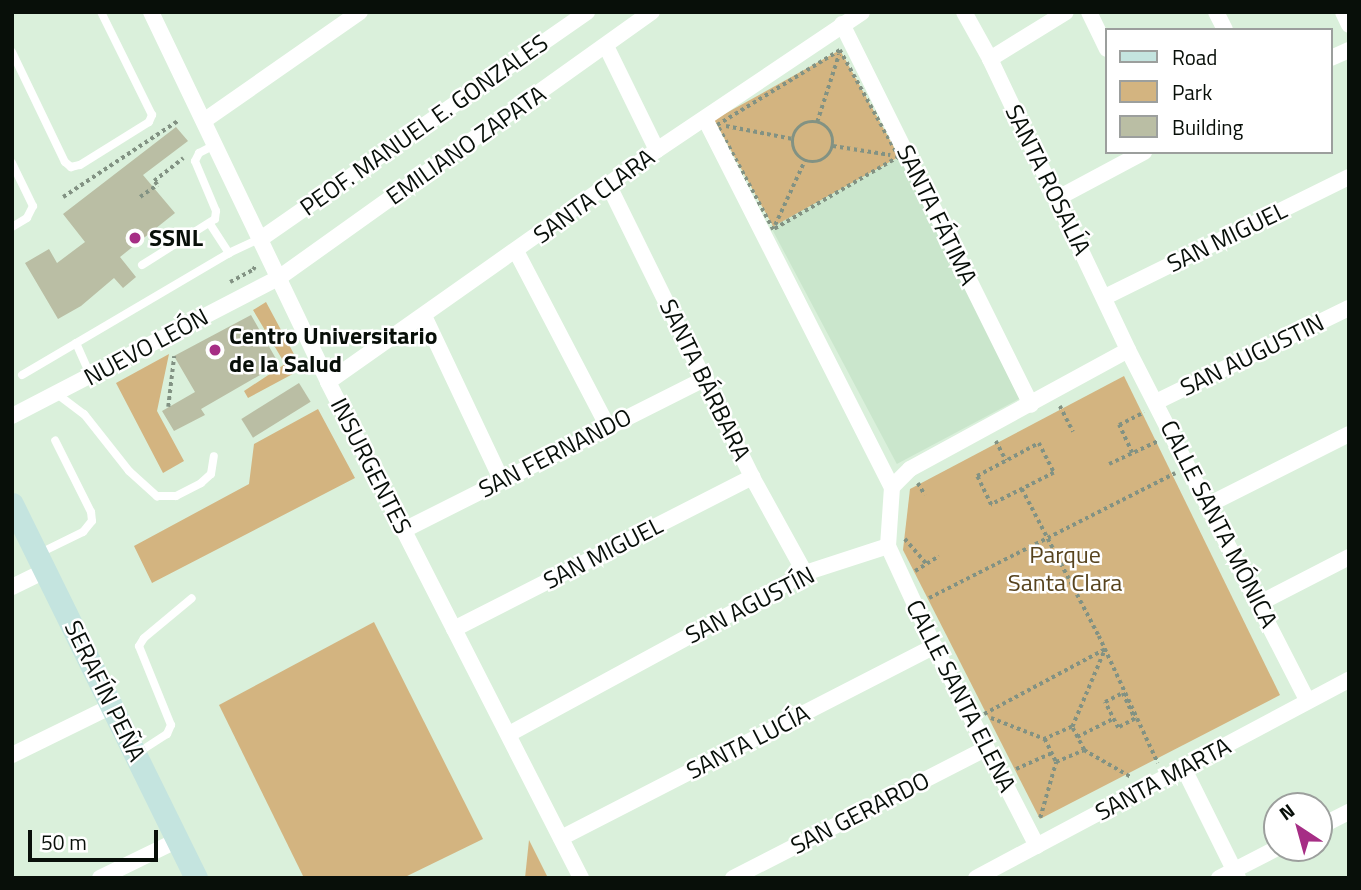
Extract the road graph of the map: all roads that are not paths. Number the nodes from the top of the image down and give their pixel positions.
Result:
1 (101, 12) edge
2 (151, 12) edge
3 (360, 12) edge
4 (587, 12) edge
5 (652, 12) edge
6 (862, 12) edge
7 (964, 12) edge
8 (1066, 12) edge
9 (1089, 12) edge
10 (1216, 12) edge
11 (1343, 12) edge
12 (842, 24) junction
13 (1349, 25) edge
14 (1224, 28) edge
15 (606, 46) junction
16 (1106, 47) edge
17 (1349, 50) edge
18 (12, 52) edge
19 (1333, 57) edge
20 (990, 59) junction
21 (205, 120) junction
22 (711, 122) junction
23 (217, 144) junction
24 (657, 150) junction
25 (1140, 154) edge
26 (12, 163) edge
27 (1349, 177) edge
28 (609, 186) junction
29 (1056, 199) junction
30 (210, 224) junction
31 (12, 227) edge
32 (262, 238) junction
33 (516, 251) junction
34 (229, 253) junction
35 (142, 265) dead end
36 (280, 277) junction
37 (1105, 297) junction
38 (1349, 308) edge
39 (424, 317) junction
40 (76, 343) junction
41 (1128, 350) junction
42 (22, 374) dead end
43 (91, 376) junction
44 (706, 378) junction
45 (328, 382) junction
46 (57, 394) junction
47 (1031, 405) junction
48 (1148, 405) junction
49 (12, 416) edge
50 (607, 425) junction
51 (1349, 433) edge
52 (55, 440) dead end
53 (214, 456) dead end
54 (752, 477) junction
55 (501, 479) junction
56 (899, 486) junction
57 (12, 504) edge
58 (1210, 505) junction
59 (404, 530) junction
60 (894, 544) junction
61 (1349, 557) edge
62 (41, 563) junction
63 (805, 573) junction
64 (12, 587) edge
65 (192, 598) dead end
66 (1260, 603) junction
67 (454, 629) junction
68 (934, 646) junction
69 (1349, 680) edge
70 (1307, 700) junction
71 (112, 706) junction
72 (509, 734) junction
73 (987, 748) junction
74 (136, 754) junction
75 (12, 755) edge
76 (1184, 769) junction
77 (1349, 811) edge
78 (1333, 820) edge
79 (561, 838) junction
80 (178, 840) junction
81 (1037, 846) junction
82 (1263, 856) edge
83 (1230, 875) edge
84 (100, 878) edge
85 (196, 878) edge
86 (580, 878) edge
87 (733, 878) edge
88 (976, 878) edge

1 - 18 lane
2 - 21 street, INSURGENTES
3 - 21 street
4 - 32 street, PEOF. MANUEL E. GONZALES
5 - 15 street, EMILIANO ZAPATA
6 - 12 street, SANTA CLARA
7 - 20 street, SANTA ROSALÍA
8 - 20 street
9 - 16 street
10 - 14 street
11 - 13 street
12 - 22 street, SANTA CLARA
12 - 47 street, SANTA FÁTIMA
15 - 24 street
15 - 36 street, EMILIANO ZAPATA
17 - 19 street
20 - 29 street, SANTA ROSALÍA
21 - 23 street, INSURGENTES
22 - 24 street, SANTA CLARA
22 - 56 street
23 - 30 lane
23 - 32 street, INSURGENTES
24 - 28 street, SANTA CLARA
25 - 29 street
26 - 31 lane
27 - 37 street, SAN MIGUEL
28 - 33 street, SANTA CLARA
28 - 44 street, SANTA BÁRBARA
29 - 37 street, SANTA ROSALÍA
30 - 34 lane
30 - 35 lane
32 - 34 lane
32 - 36 street, INSURGENTES
33 - 39 street, SANTA CLARA
33 - 50 street
34 - 40 lane
36 - 43 street, NUEVO LEÓN
36 - 45 street, INSURGENTES
37 - 41 street, SANTA ROSALÍA
38 - 48 street, SAN AUGUSTIN
39 - 45 street, SANTA CLARA
39 - 55 street
40 - 42 lane
40 - 43 lane
41 - 47 street
41 - 48 street, CALLE SANTA MÓNICA
43 - 46 street, NUEVO LEÓN
44 - 50 street, SAN FERNANDO
44 - 54 street, SANTA BÁRBARA
45 - 59 street, INSURGENTES
46 - 49 street, NUEVO LEÓN
46 - 53 lane
47 - 56 street
48 - 58 street, CALLE SANTA MÓNICA
50 - 55 street, SAN FERNANDO
51 - 58 street
52 - 62 lane
54 - 63 street, SANTA BÁRBARA
54 - 67 street, SAN MIGUEL
55 - 59 street, SAN FERNANDO
56 - 60 street
57 - 62 main road, SERAFÍN PEÑA
58 - 66 street, CALLE SANTA MÓNICA
59 - 67 street, INSURGENTES
60 - 63 street, SAN AGUSTÍN
60 - 68 street, CALLE SANTA ELENA
61 - 66 street
62 - 64 street
62 - 71 main road, SERAFÍN PEÑA
63 - 72 street, SAN AGUSTÍN
65 - 74 lane
66 - 70 street, CALLE SANTA MÓNICA
67 - 72 street, INSURGENTES
68 - 73 street, CALLE SANTA ELENA
68 - 79 street, SANTA LUCÍA
69 - 70 street, SANTA MARTA
70 - 76 street, SANTA MARTA
71 - 74 main road, SERAFÍN PEÑA
71 - 75 street
72 - 79 street, INSURGENTES
73 - 81 street, CALLE SANTA ELENA
73 - 87 street, SAN GERARDO
74 - 80 main road, SERAFÍN PEÑA
76 - 81 street, SANTA MARTA
76 - 83 street
77 - 78 street
79 - 86 street, INSURGENTES
80 - 84 street
80 - 85 main road, SERAFÍN PEÑA
81 - 88 street, SANTA MARTA
82 - 83 street

